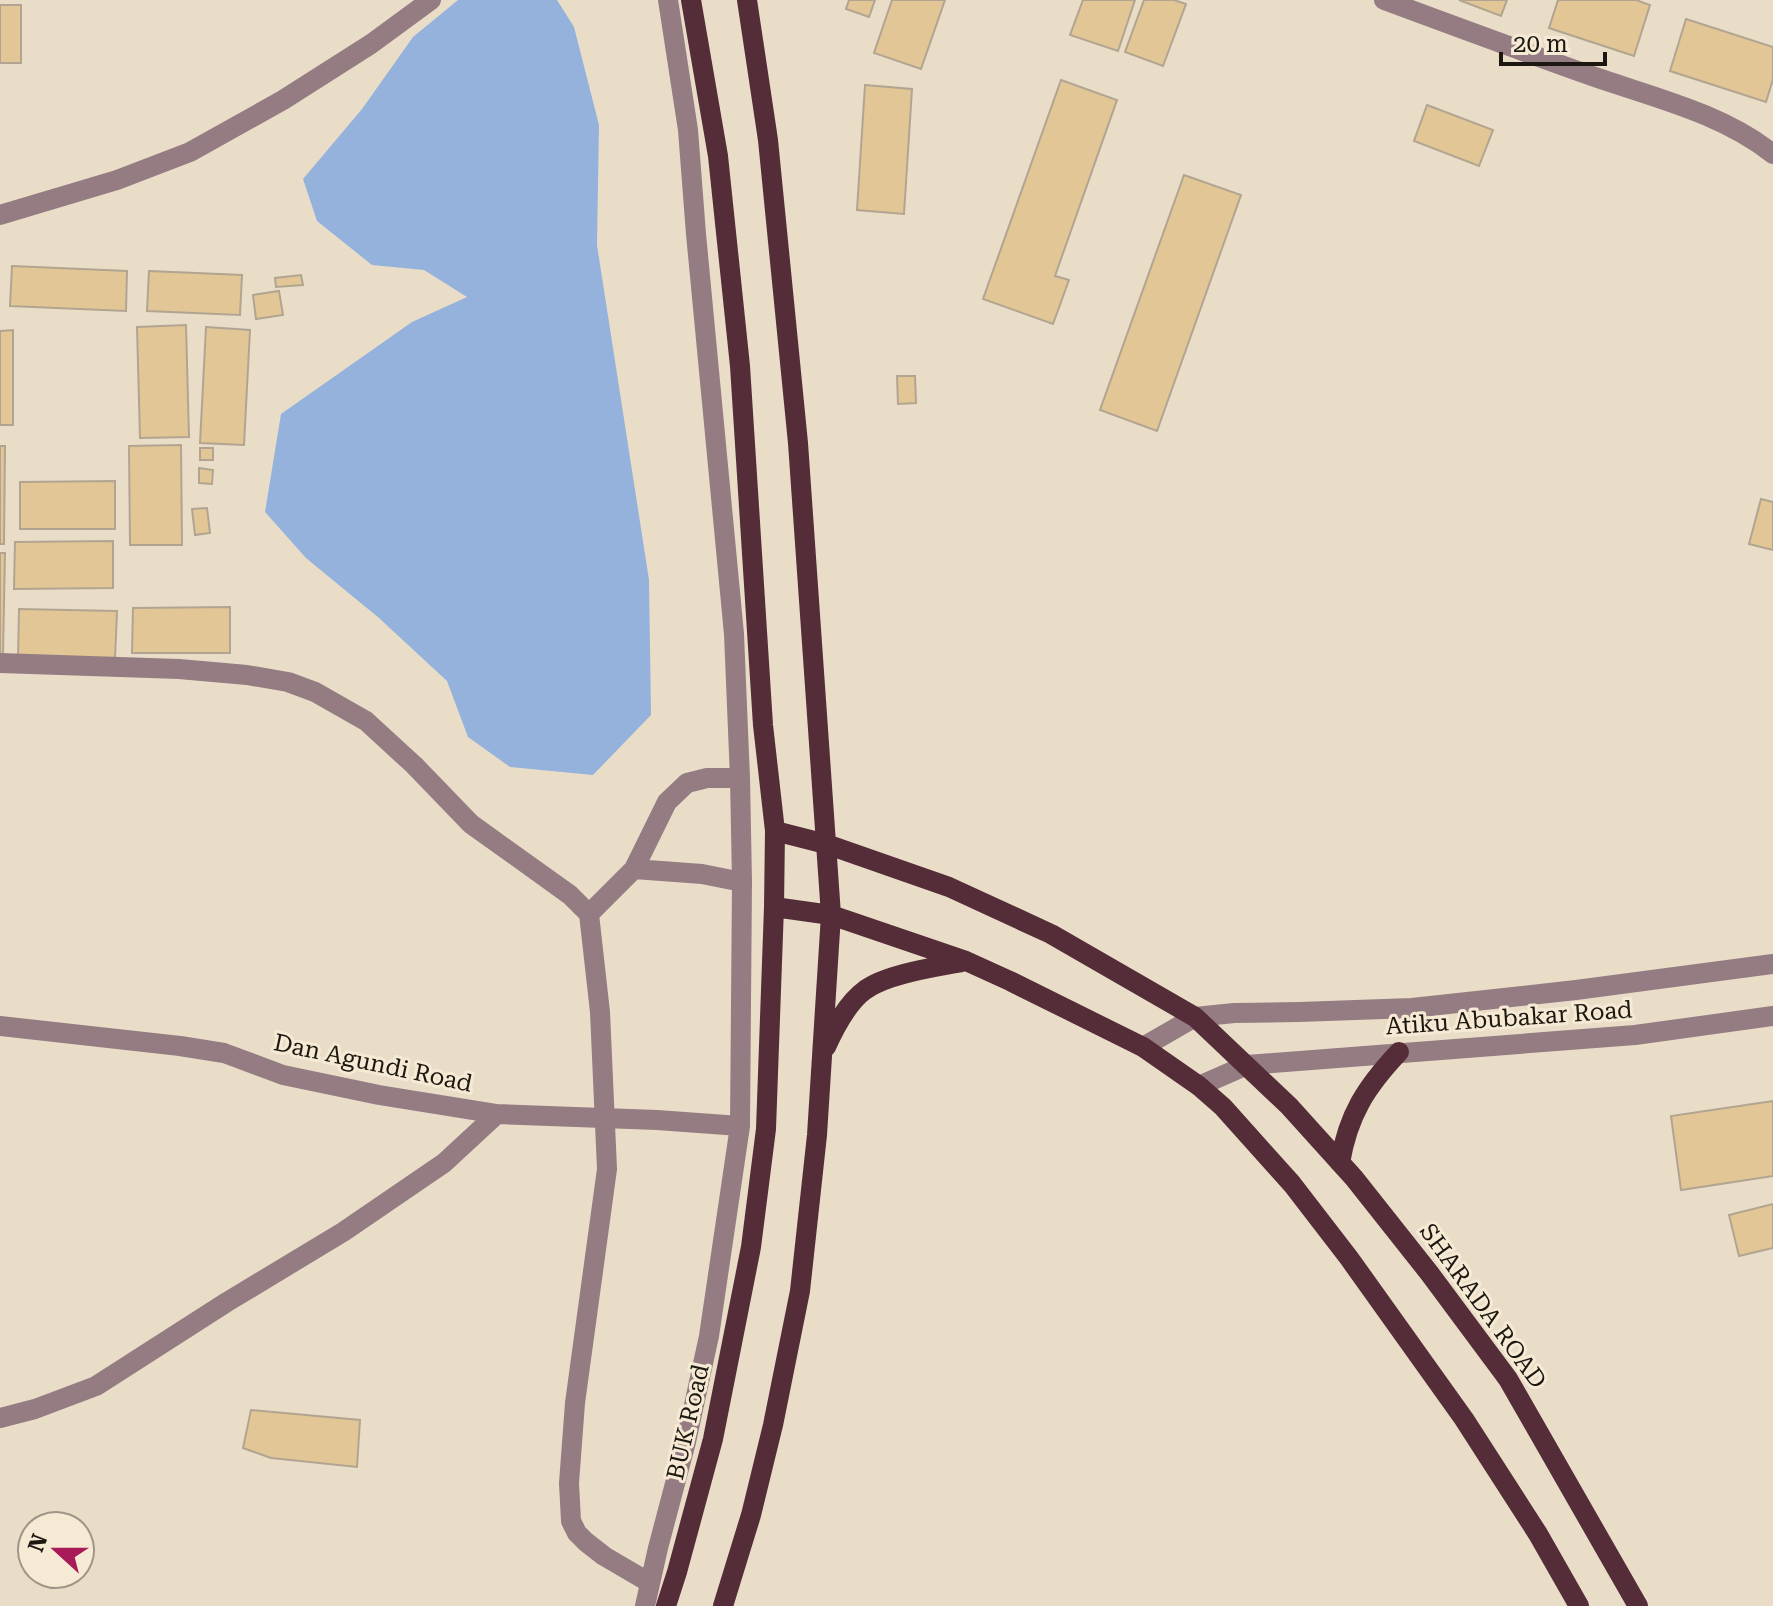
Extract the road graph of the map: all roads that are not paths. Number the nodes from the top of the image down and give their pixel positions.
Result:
1 (431, 0) edge
2 (668, 0) edge
3 (691, 0) edge
4 (747, 0) edge
5 (1384, 0) edge
6 (1773, 154) edge
7 (0, 215) edge
8 (0, 663) edge
9 (740, 778) junction
10 (775, 831) junction
11 (826, 844) junction
12 (634, 869) junction
13 (742, 882) junction
14 (774, 907) junction
15 (589, 914) junction
16 (831, 915) junction
17 (966, 961) junction
18 (1773, 964) edge
19 (1773, 1016) edge
20 (1195, 1017) junction
21 (0, 1026) edge
22 (1143, 1047) junction
23 (1399, 1052) junction
24 (822, 1058) junction
25 (1247, 1065) junction
26 (1199, 1086) junction
27 (497, 1114) junction
28 (605, 1118) junction
29 (740, 1126) junction
30 (1340, 1163) junction
31 (0, 1418) edge
32 (650, 1583) junction
33 (645, 1606) edge
34 (666, 1606) edge
35 (723, 1606) edge
36 (1579, 1606) edge
37 (1638, 1606) edge

1 - 7 street
2 - 9 street
3 - 10 main road, BUK Road
4 - 11 main road
5 - 6 street
8 - 15 street
9 - 12 street
9 - 13 street
10 - 11 main road, SHARADA ROAD
10 - 14 main road, BUK Road
11 - 16 main road
11 - 20 main road, SHARADA ROAD
12 - 13 street
12 - 15 street
13 - 29 street
14 - 16 main road
14 - 34 main road, BUK Road
15 - 28 street
16 - 17 main road
16 - 24 main road
17 - 22 main road
17 - 24 main road
18 - 20 street
19 - 23 street, Atiku Abubakar Road
20 - 22 street
20 - 25 main road, SHARADA ROAD
21 - 27 street, Dan Agundi Road
22 - 26 main road
23 - 25 street, Atiku Abubakar Road
23 - 30 main road
24 - 35 main road
25 - 26 street, Atiku Abubakar Road
25 - 30 main road, SHARADA ROAD
26 - 36 main road
27 - 28 street, Dan Agundi Road
27 - 31 street
28 - 29 street, Dan Agundi Road
28 - 32 street
29 - 32 street
30 - 37 main road, SHARADA ROAD
32 - 33 street

